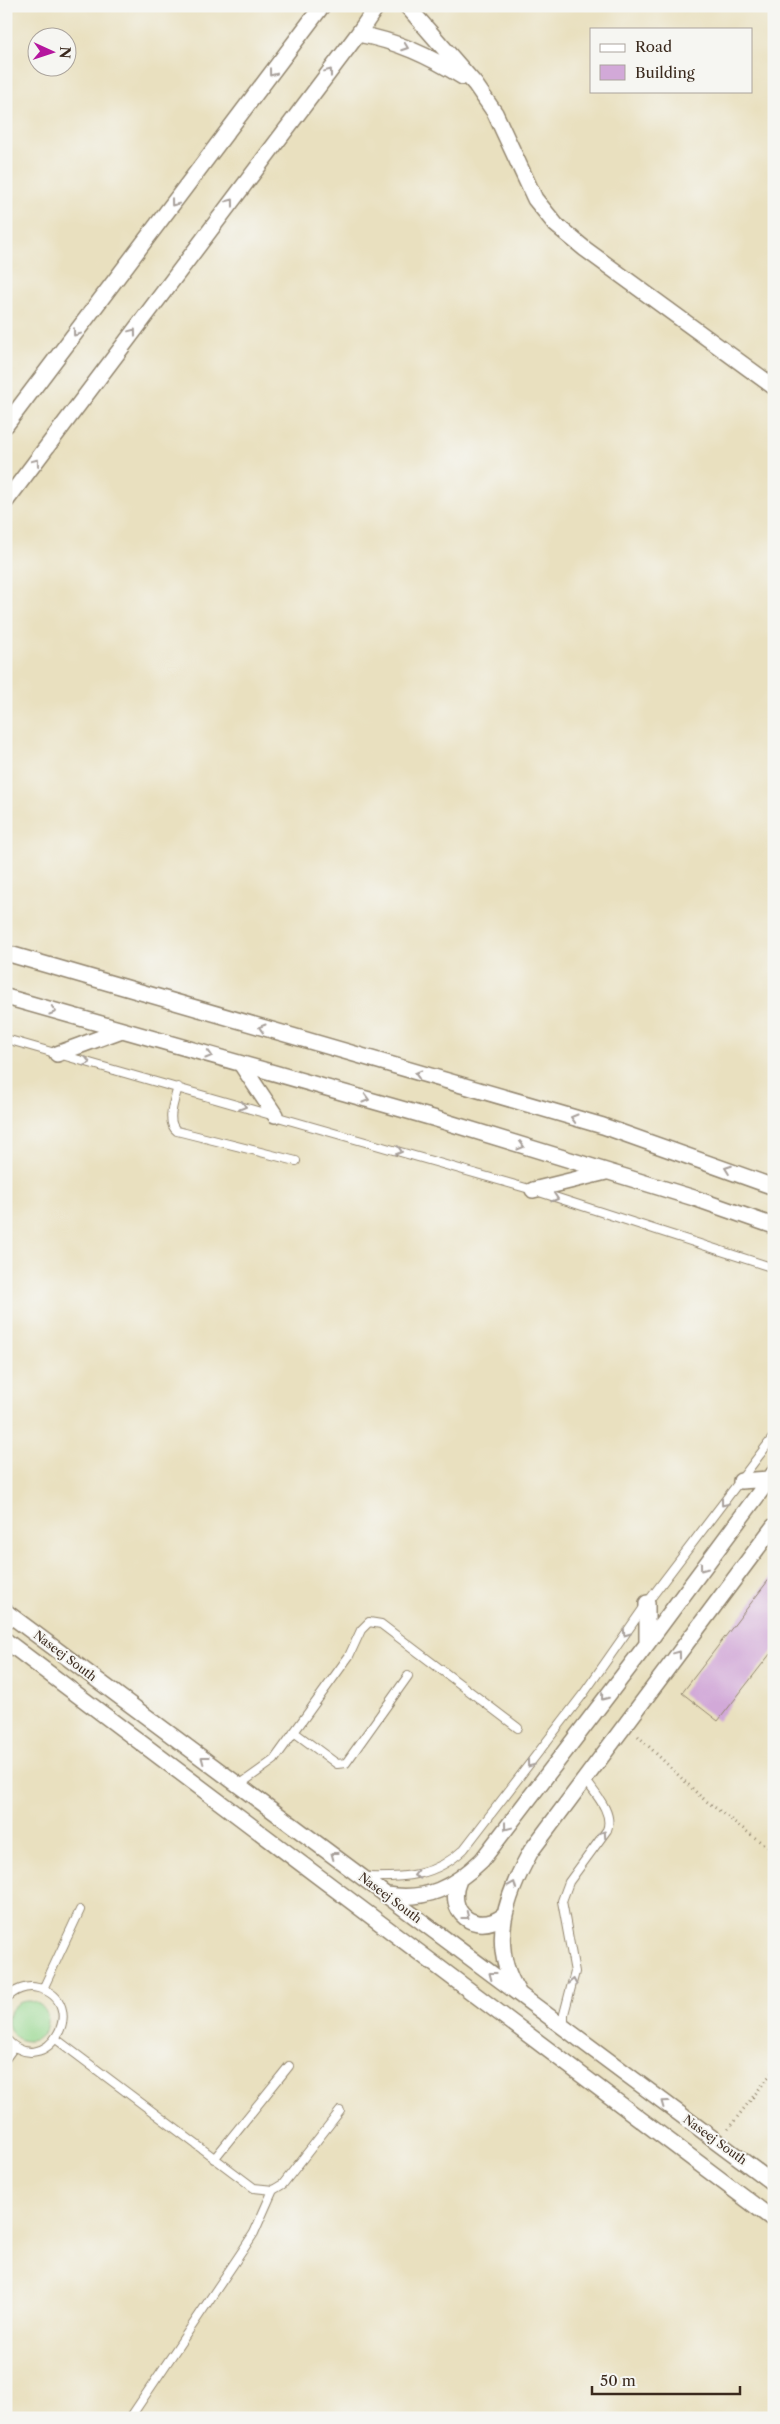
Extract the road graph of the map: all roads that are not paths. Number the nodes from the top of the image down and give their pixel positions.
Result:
1 (322, 6) edge
2 (377, 6) edge
3 (407, 6) edge
4 (358, 34) junction
5 (475, 84) junction
6 (774, 387) edge
7 (6, 425) edge
8 (6, 501) edge
9 (6, 953) edge
10 (6, 997) edge
11 (122, 1030) junction
12 (6, 1038) edge
13 (57, 1054) junction
14 (241, 1064) junction
15 (178, 1087) junction
16 (275, 1115) junction
17 (296, 1161) dead end
18 (607, 1172) junction
19 (774, 1187) edge
20 (532, 1190) junction
21 (774, 1226) edge
22 (774, 1268) edge
23 (774, 1436) edge
24 (772, 1476) edge
25 (741, 1481) junction
26 (773, 1528) edge
27 (647, 1604) junction
28 (6, 1612) edge
29 (6, 1641) edge
30 (647, 1644) junction
31 (408, 1676) dead end
32 (518, 1728) dead end
33 (294, 1732) junction
34 (585, 1779) junction
35 (239, 1785) junction
36 (364, 1877) junction
37 (459, 1880) junction
38 (386, 1895) junction
39 (80, 1910) dead end
40 (503, 1916) junction
41 (43, 1990) junction
42 (522, 1998) junction
43 (6, 1999) edge
44 (564, 2030) junction
45 (6, 2039) edge
46 (56, 2039) junction
47 (14, 2047) junction
48 (6, 2058) edge
49 (289, 2066) dead end
50 (340, 2111) dead end
51 (214, 2160) junction
52 (774, 2184) edge
53 (273, 2190) junction
54 (774, 2220) edge
55 (130, 2418) edge

1 -> 7 street
2 - 4 street
3 - 5 street
4 -> 5 street
8 -> 4 street
5 - 6 street
19 -> 9 street
10 -> 11 street
11 - 13 street
11 -> 14 street
12 - 13 lane
13 -> 15 lane
14 - 16 street
14 -> 18 street
15 -> 16 lane
15 - 17 lane
16 -> 20 lane
18 - 20 street
18 - 21 street
20 -> 22 lane
23 - 25 lane
24 - 25 street
24 -> 30 street
25 -> 27 lane
34 -> 26 street
27 - 30 street
27 -> 36 lane
35 -> 28 street, Naseej South
29 - 54 street
30 -> 37 street
31 - 33 lane
32 - 33 lane
33 - 35 lane
40 -> 34 street
44 -> 34 lane
36 -> 35 street, Naseej South
36 - 38 street, Naseej South
37 - 38 street
37 -> 40 street
42 -> 38 street, Naseej South
39 - 41 lane
40 - 42 street
41 - 43 lane
41 - 46 lane
42 - 44 street, Naseej South
52 -> 44 street, Naseej South
45 - 47 lane
46 - 47 lane
46 - 51 lane
47 - 48 lane
49 - 51 lane
50 - 53 lane
51 - 53 lane
53 - 55 lane

